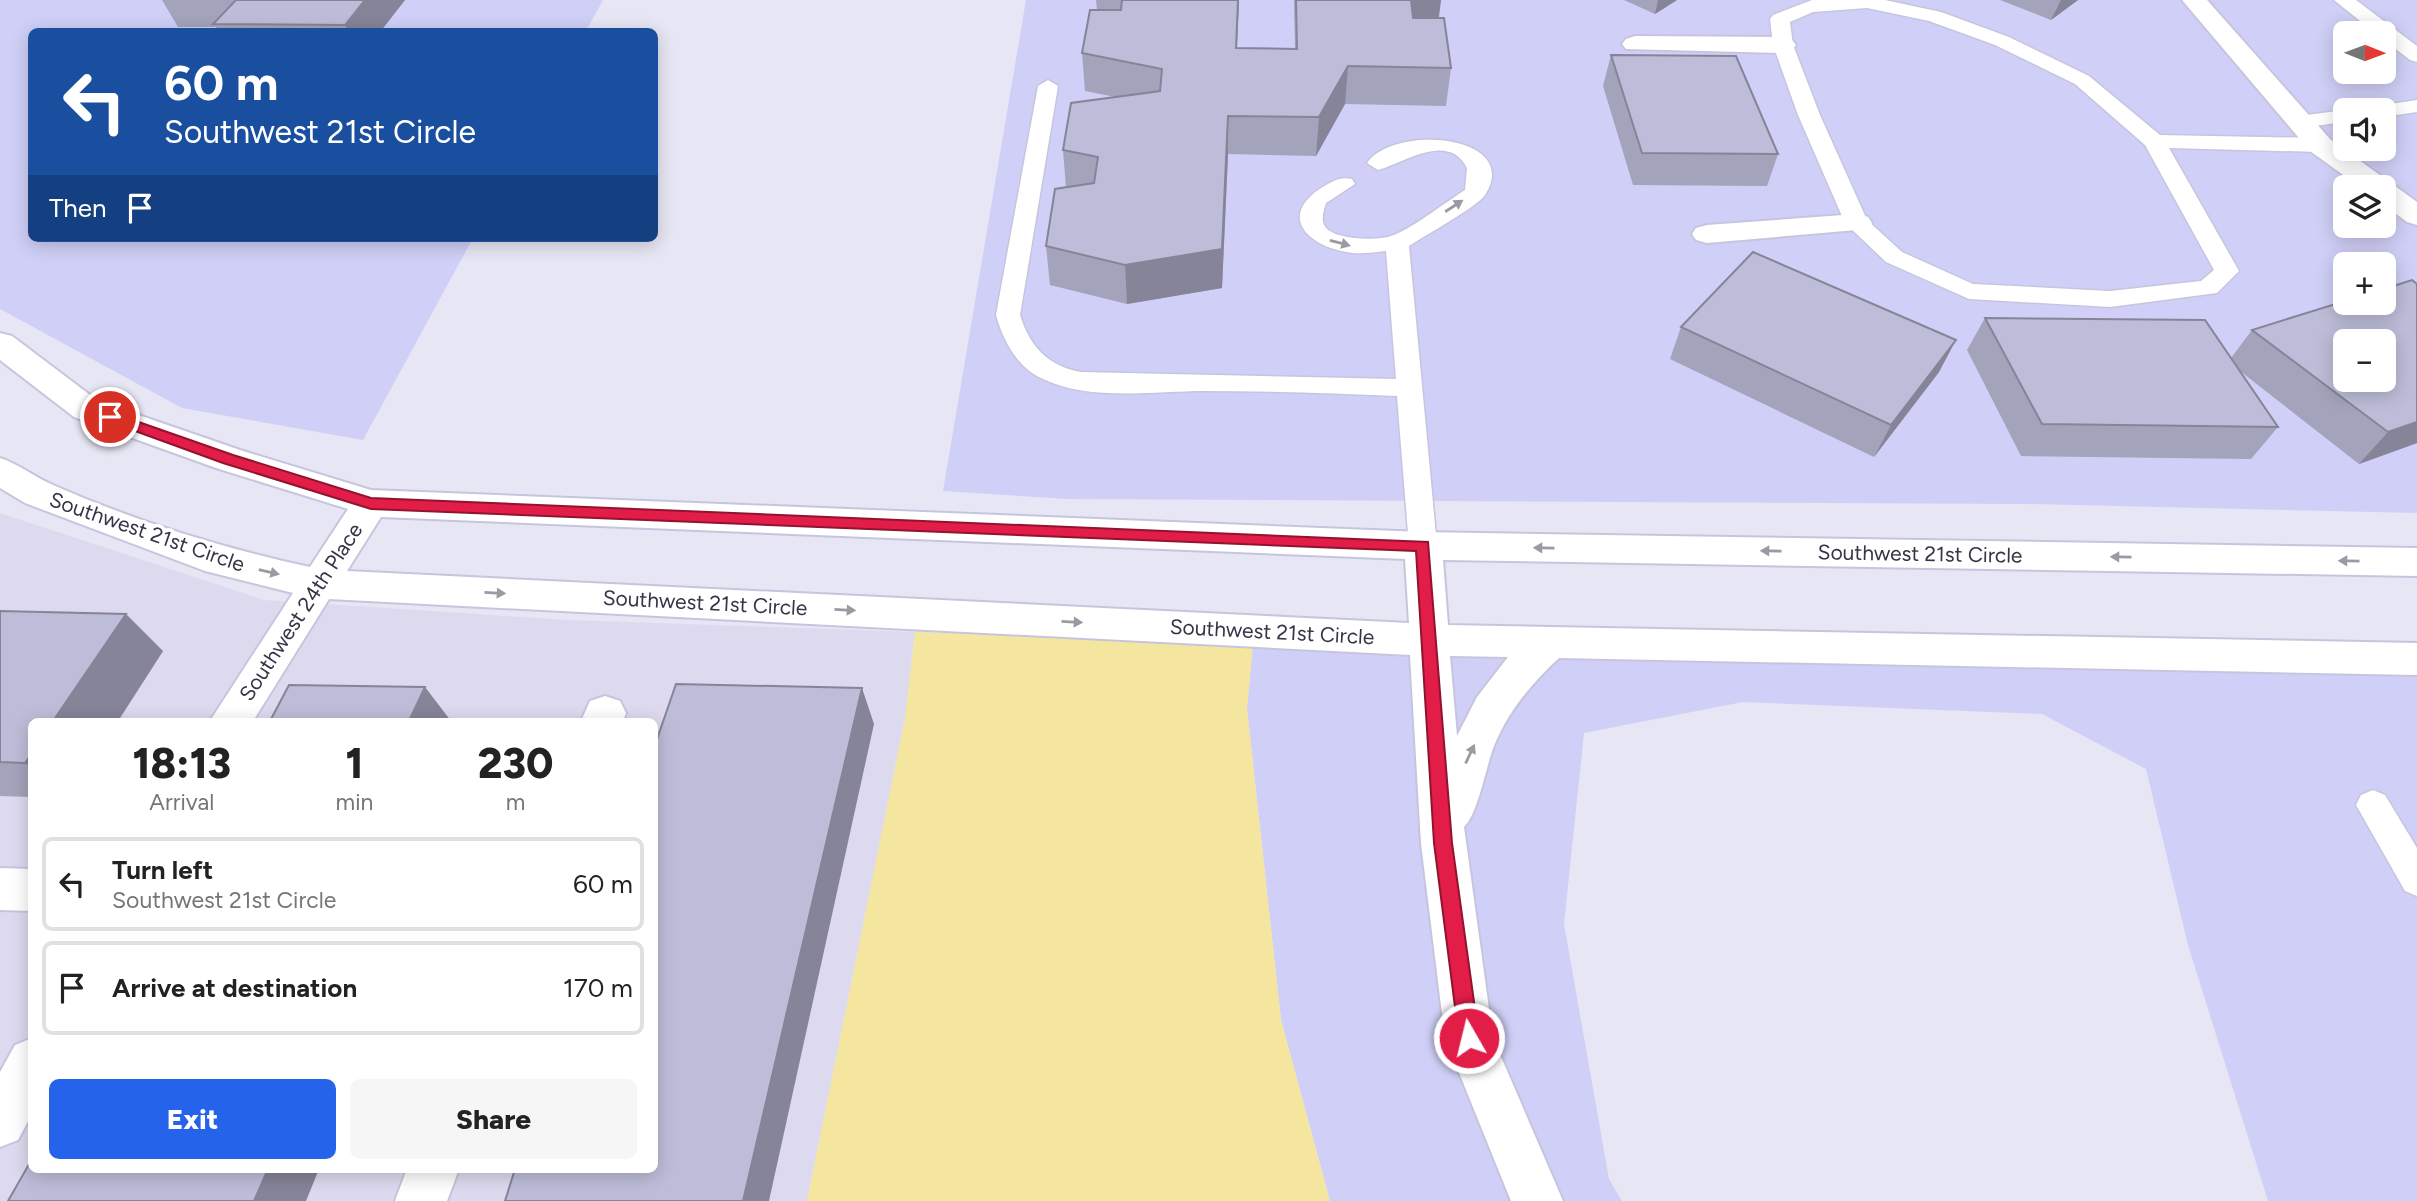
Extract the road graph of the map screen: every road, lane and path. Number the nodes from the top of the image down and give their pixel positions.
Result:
1 (2194, 0) edge
2 (2344, 0) edge
3 (1635, 44) dead end
4 (1783, 45) junction
5 (2417, 57) edge
6 (1048, 86) dead end
7 (2417, 106) edge
8 (2396, 109) edge
9 (2333, 118) edge
10 (2300, 122) junction
11 (2154, 141) junction
12 (2320, 145) junction
13 (1378, 163) dead end
14 (2361, 175) edge
15 (1344, 184) dead end
16 (2396, 200) edge
17 (2417, 216) edge
18 (1857, 223) junction
19 (1707, 234) dead end
20 (1397, 243) junction
21 (0, 344) edge
22 (1409, 388) junction
23 (0, 471) edge
24 (371, 503) junction
25 (1423, 546) junction
26 (2417, 562) edge
27 (319, 584) junction
28 (1431, 640) junction
29 (1548, 644) junction
30 (2417, 659) edge
31 (233, 718) edge
32 (2373, 805) dead end
33 (1443, 843) junction
34 (2417, 880) edge
35 (0, 889) edge
36 (28, 890) edge
37 (28, 1070) edge
38 (0, 1122) edge
39 (432, 1173) edge
40 (421, 1201) edge
41 (1537, 1201) edge

1 - 10 street
2 - 5 lane
3 - 4 street
4 - 11 lane
4 - 18 lane
6 - 22 lane
7 - 8 lane
9 - 10 lane
10 - 12 street
11 - 12 lane
11 - 18 lane
12 - 14 street
20 -> 13 lane
15 -> 20 lane
16 - 17 street
18 - 19 street
20 - 22 lane
21 - 24 street, Southwest 21st Circle
22 - 25 lane
23 -> 27 street, Southwest 21st Circle
24 - 25 street, Southwest 21st Circle
24 - 27 street, Southwest 24th Place
26 -> 25 street, Southwest 21st Circle
25 - 28 street
27 -> 28 street, Southwest 21st Circle
27 - 31 street, Southwest 24th Place
28 - 29 street, Southwest 21st Circle
28 - 33 street
29 - 30 street, Southwest 21st Circle
33 -> 29 street
32 - 34 lane
33 - 41 street
35 - 36 street
37 - 38 street
39 - 40 street

